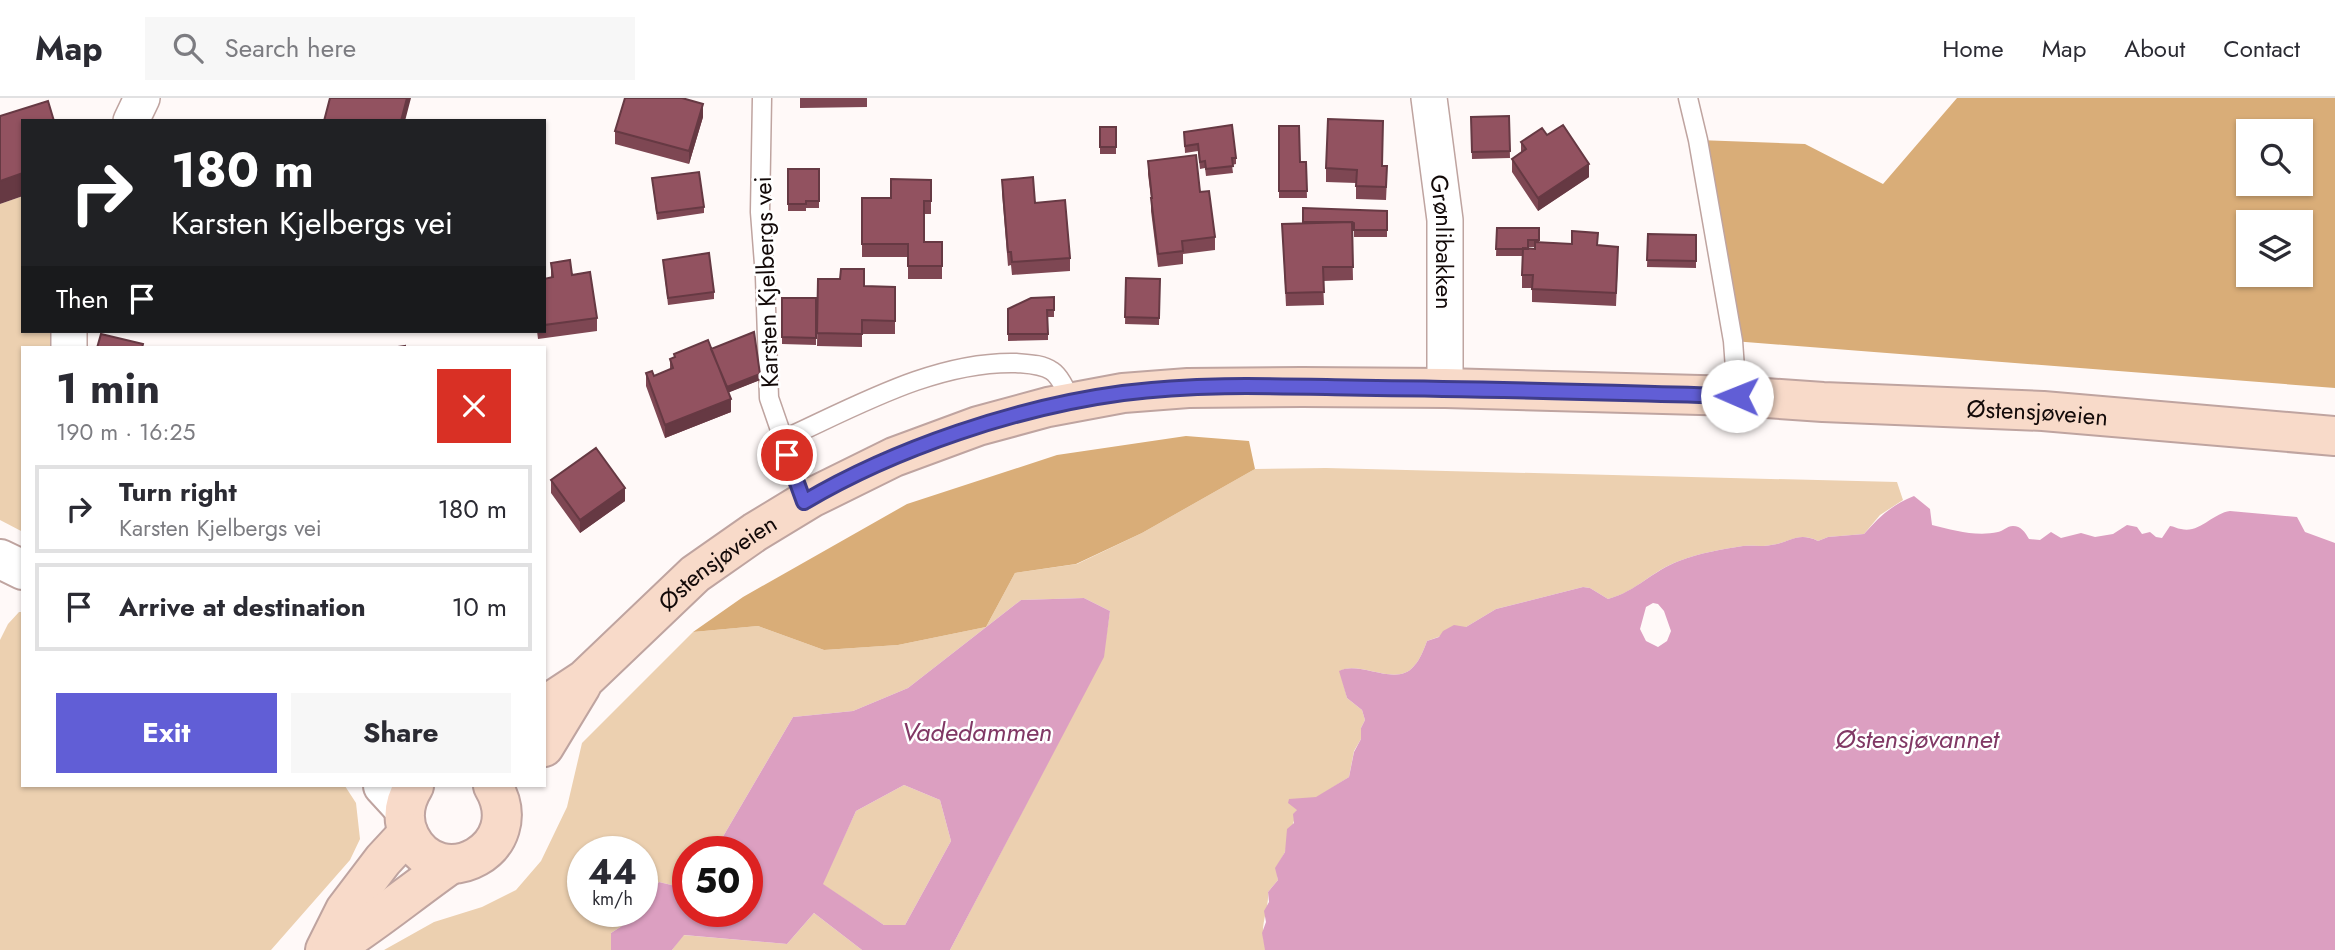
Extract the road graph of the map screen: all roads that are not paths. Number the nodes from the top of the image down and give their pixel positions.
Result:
1 (142, 98) edge
2 (762, 98) edge
3 (1429, 98) edge
4 (1688, 98) edge
5 (132, 119) edge
6 (1445, 388) junction
7 (1737, 396) junction
8 (1072, 403) junction
9 (2335, 436) edge
10 (782, 440) junction
11 (804, 502) junction
12 (585, 679) junction
13 (546, 705) edge
14 (546, 744) edge
15 (504, 793) edge
16 (403, 804) edge
17 (451, 864) junction
18 (325, 950) edge
19 (331, 950) edge

1 - 5 street
2 - 10 lane, Karsten Kjelbergs vei
3 - 6 street, Grønlibakken
4 - 7 lane
6 - 7 main road, Østensjøveien
6 - 8 main road, Østensjøveien
7 - 9 main road, Østensjøveien
8 - 10 lane
8 - 11 main road, Østensjøveien
10 - 11 lane, Karsten Kjelbergs vei
11 - 12 main road, Østensjøveien
12 - 13 main road, Østensjøveien
12 - 14 main road, Østensjøveien
15 - 17 main road
16 - 17 main road
16 - 18 main road
17 - 19 main road

